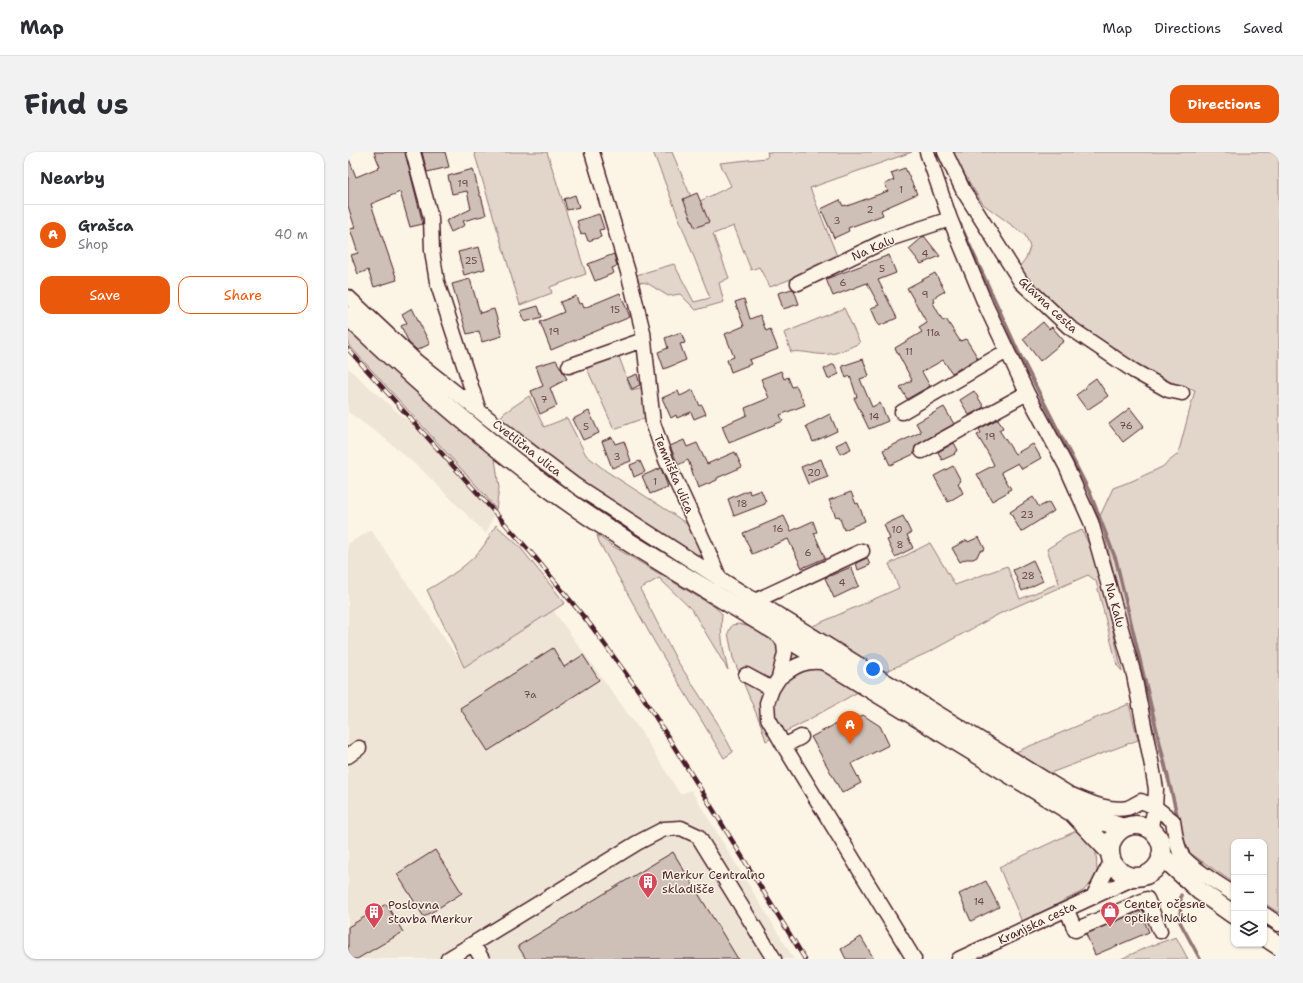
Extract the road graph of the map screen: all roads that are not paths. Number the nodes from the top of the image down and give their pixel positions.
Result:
1 (413, 152) edge
2 (592, 152) edge
3 (927, 152) edge
4 (946, 152) edge
5 (950, 219) junction
6 (798, 283) dead end
7 (348, 297) edge
8 (348, 316) edge
9 (643, 340) junction
10 (1007, 351) junction
11 (569, 366) dead end
12 (1027, 393) junction
13 (1182, 393) dead end
14 (480, 412) junction
15 (902, 412) dead end
16 (488, 429) junction
17 (922, 451) dead end
18 (862, 551) dead end
19 (720, 579) junction
20 (720, 597) junction
21 (756, 601) junction
22 (778, 632) junction
23 (828, 663) junction
24 (746, 675) dead end
25 (775, 684) junction
26 (801, 736) dead end
27 (784, 746) junction
28 (359, 748) dead end
29 (348, 756) edge
30 (1155, 807) junction
31 (1070, 811) junction
32 (1124, 828) junction
33 (1150, 830) junction
34 (1161, 855) junction
35 (1111, 856) junction
36 (1144, 874) junction
37 (1200, 892) junction
38 (1231, 892) edge
39 (1093, 897) junction
40 (1067, 910) junction
41 (1231, 913) edge
42 (1267, 916) edge
43 (1279, 924) edge
44 (1160, 931) dead end
45 (1267, 938) edge
46 (473, 944) junction
47 (1279, 946) edge
48 (448, 959) edge
49 (482, 959) edge
50 (774, 959) edge
51 (914, 959) edge
52 (959, 959) edge

1 - 14 street
2 - 9 street, Temniška ulica
3 - 5 street, Na Kalu
4 - 13 street, Glavna cesta
5 - 6 street, Na Kalu
5 - 10 street, Na Kalu
7 - 14 street, Cvetlična ulica
8 - 16 main road
9 - 11 street
9 - 19 street, Temniška ulica
10 - 12 street, Na Kalu
10 - 15 street
12 - 17 street
12 - 30 street, Na Kalu
14 - 16 street, Cvetlična ulica
16 - 19 street, Cvetlična ulica
16 - 20 main road
18 - 21 street
19 - 20 street
19 - 21 street, Cvetlična ulica
20 - 22 main road
21 - 30 street, Cvetlična ulica
22 - 23 main road
22 - 25 street
23 - 25 street
23 - 31 main road
24 - 25 street
25 - 27 street
26 - 27 street
27 - 51 street
28 - 29 street
30 - 33 street, Na Kalu
30 - 38 street
31 - 32 main road
31 - 35 main road
32 - 33 main road
32 - 35 main road
33 - 34 main road
34 - 36 main road
34 - 37 main road
35 - 36 main road
35 - 39 street
36 - 37 main road
36 - 39 street, Kranjska cesta
37 - 41 main road
39 - 40 street, Kranjska cesta
40 - 44 street
40 - 52 street, Kranjska cesta
42 - 43 street
45 - 47 main road
46 - 48 street
46 - 49 street
46 - 50 street

